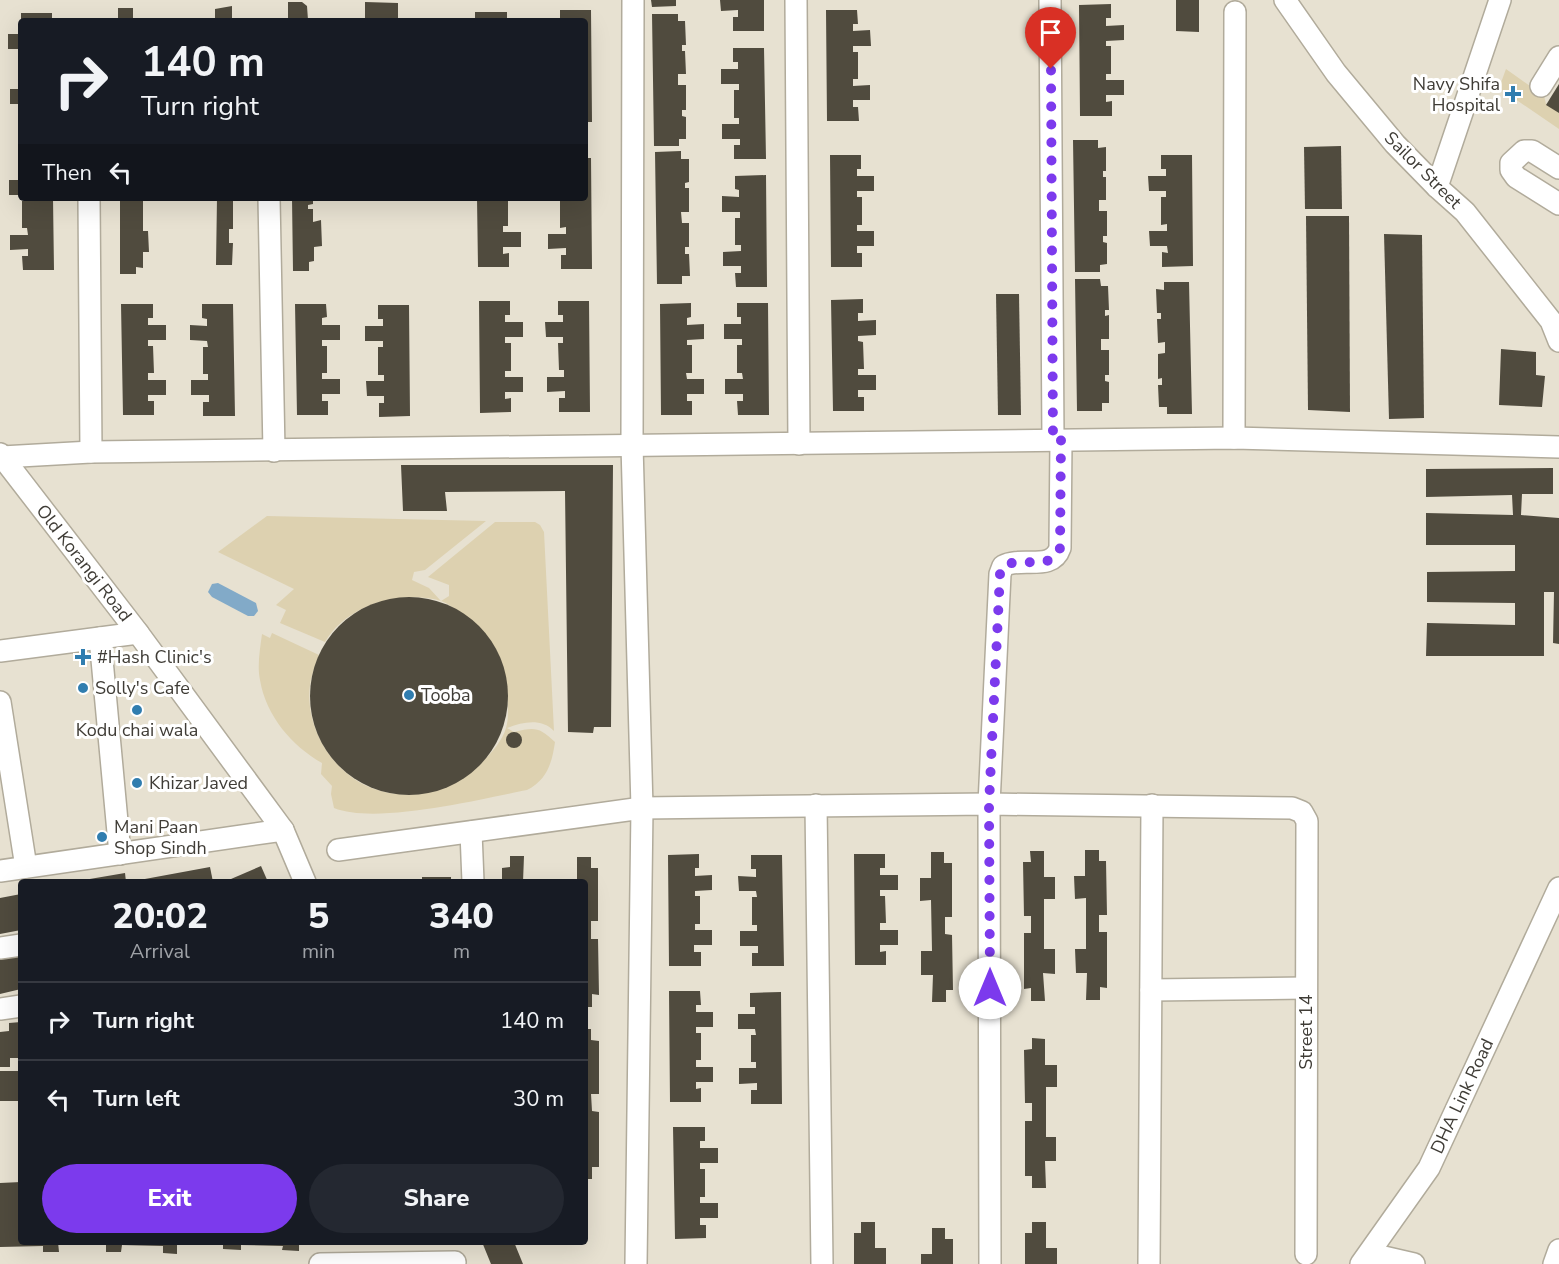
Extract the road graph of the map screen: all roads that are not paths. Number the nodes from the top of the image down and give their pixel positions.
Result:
1 (633, 0) edge
2 (796, 0) edge
3 (1050, 0) edge
4 (1285, 0) edge
5 (1500, 0) edge
6 (1235, 12) dead end
7 (1559, 57) edge
8 (1541, 86) dead end
9 (1559, 168) edge
10 (1437, 187) junction
11 (89, 201) edge
12 (269, 201) edge
13 (1559, 204) edge
14 (1559, 341) edge
15 (1234, 438) junction
16 (1057, 440) junction
17 (799, 444) junction
18 (632, 445) junction
19 (1559, 447) edge
20 (274, 451) junction
21 (91, 452) junction
22 (1, 455) edge
23 (138, 633) junction
24 (100, 638) junction
25 (0, 651) edge
26 (0, 702) edge
27 (816, 804) junction
28 (989, 804) junction
29 (1152, 805) junction
30 (642, 808) junction
31 (283, 830) junction
32 (471, 832) junction
33 (338, 850) dead end
34 (120, 854) junction
35 (26, 867) junction
36 (0, 871) edge
37 (304, 879) edge
38 (473, 879) edge
39 (1559, 888) edge
40 (18, 945) edge
41 (0, 948) edge
42 (1306, 988) junction
43 (1151, 990) junction
44 (18, 1007) edge
45 (0, 1010) edge
46 (1559, 1250) edge
47 (1306, 1254) dead end
48 (452, 1256) edge
49 (1368, 1260) edge
50 (320, 1264) edge
51 (371, 1264) edge
52 (636, 1264) edge
53 (822, 1264) edge
54 (990, 1264) edge
55 (1149, 1264) edge
56 (1414, 1264) edge
57 (1554, 1264) edge

1 - 18 street
2 - 17 street
3 - 16 street
4 - 10 street, Sailor Street
5 - 10 street
6 - 15 street
7 - 8 street
9 - 13 street
10 - 14 street, Sailor Street
11 - 21 street
12 - 20 street
15 - 16 street
15 - 19 street
16 - 17 street
16 - 28 street
17 - 18 street
18 - 20 street
18 - 30 street
20 - 21 street
21 - 22 street
22 - 23 street, Old Korangi Road
23 - 24 street
23 - 31 street, Old Korangi Road
24 - 25 street
24 - 34 street
26 - 35 street
27 - 28 street
27 - 30 street
27 - 53 street
28 - 29 street
28 - 54 street
29 - 42 street, Street 14
29 - 43 street
30 - 32 street
30 - 52 street
31 - 34 street
31 - 37 street, Old Korangi Road
32 - 33 street
32 - 38 street
34 - 35 street
35 - 36 street
39 - 49 street, DHA Link Road
40 - 41 street
42 - 43 street
42 - 47 street, Street 14
43 - 55 street
44 - 45 street
46 - 57 street
48 - 51 street
49 - 56 street
50 - 51 street

